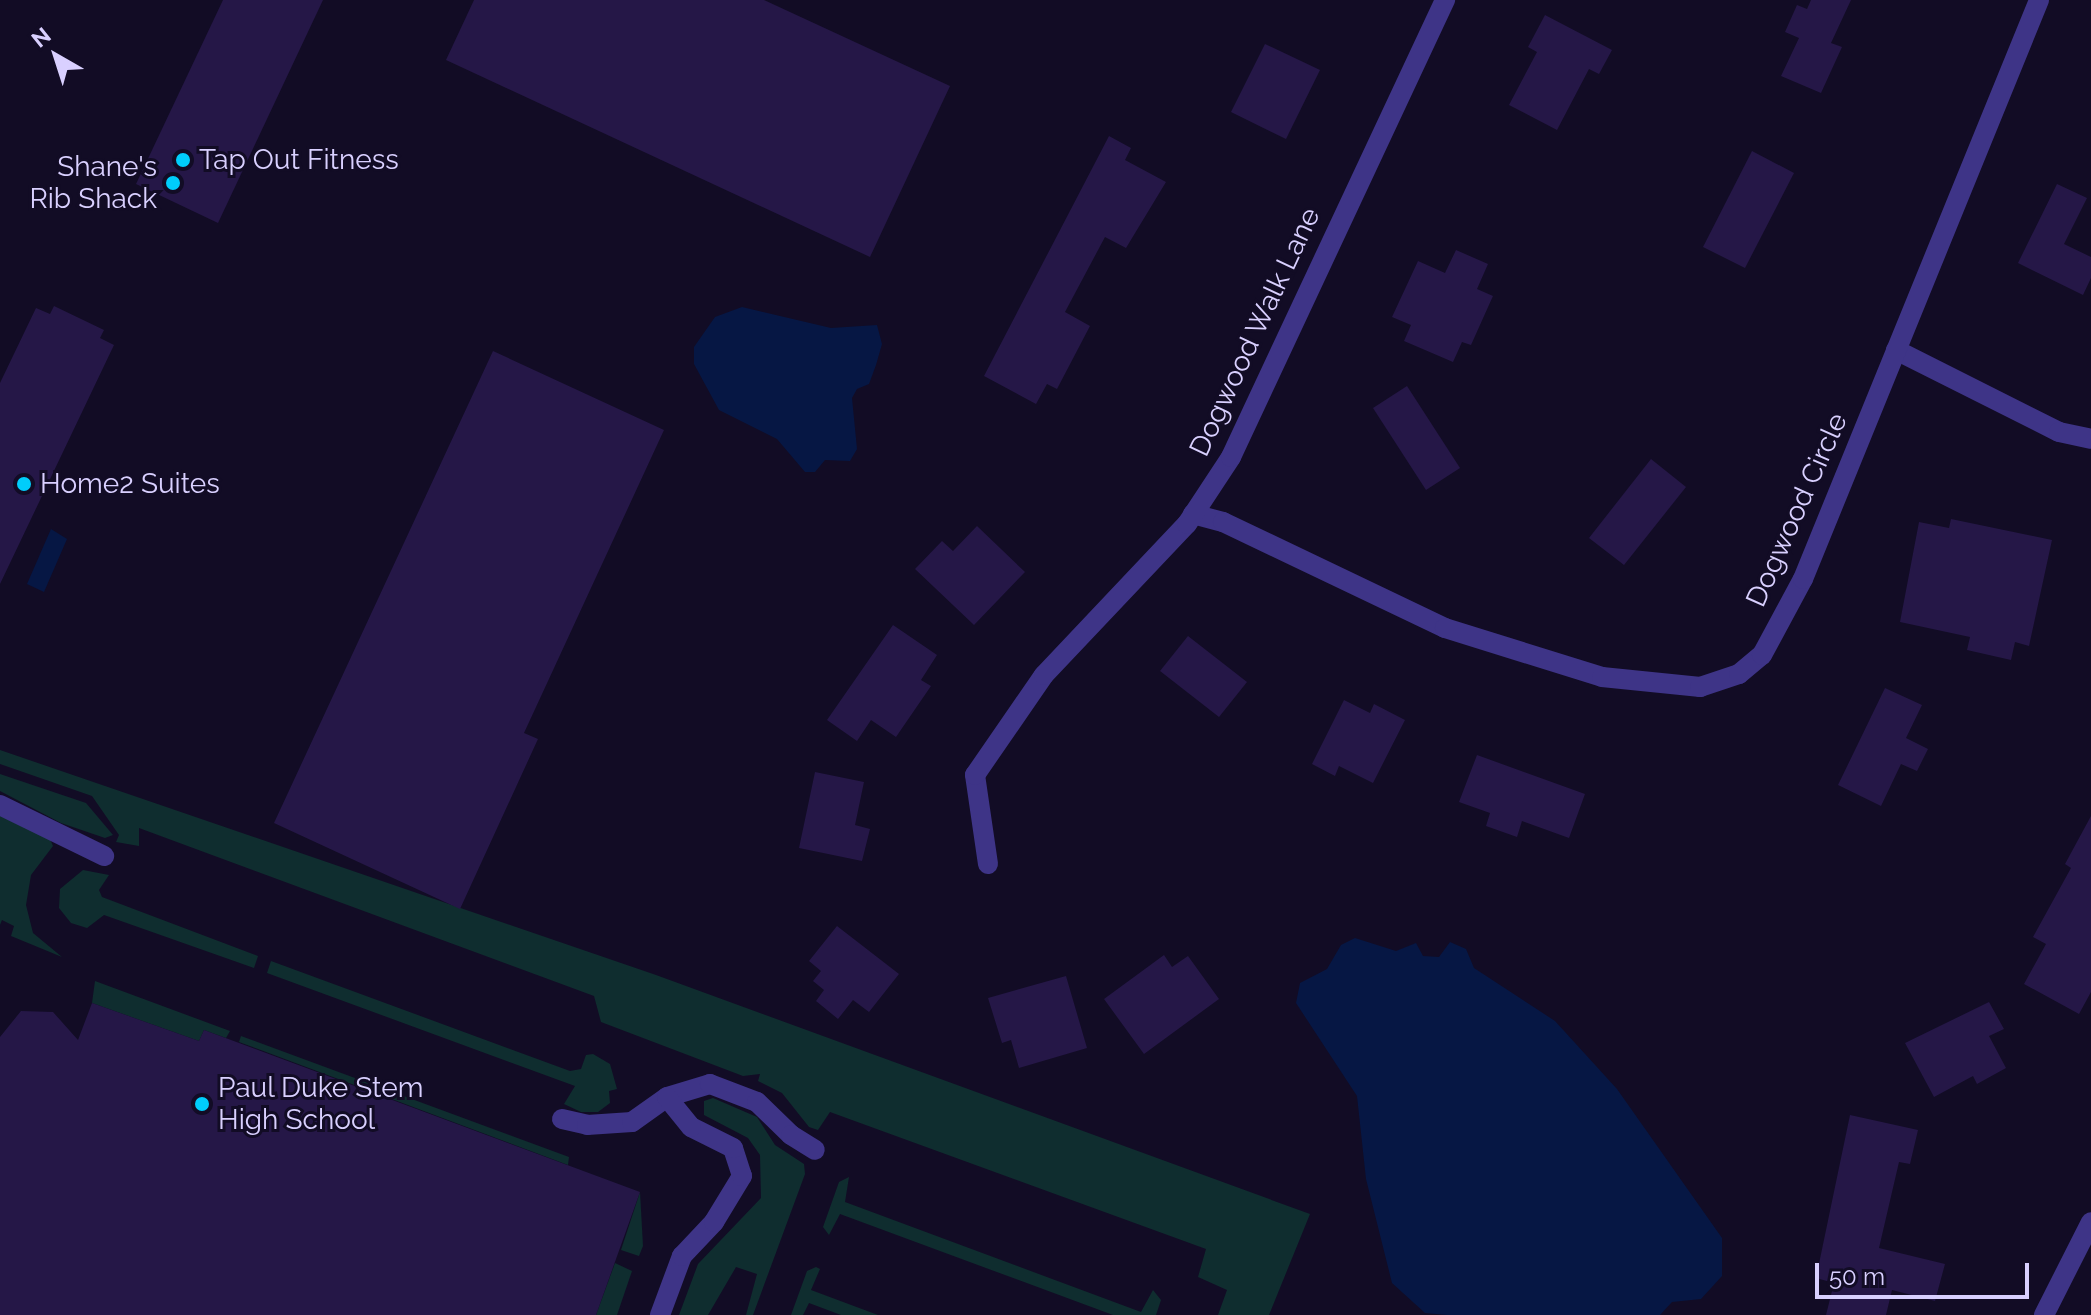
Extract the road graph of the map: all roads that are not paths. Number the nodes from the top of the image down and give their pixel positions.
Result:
1 (1445, 0) edge
2 (2039, 0) edge
3 (1896, 350) junction
4 (2091, 439) edge
5 (1193, 514) junction
6 (0, 805) edge
7 (104, 856) dead end
8 (988, 864) dead end
9 (667, 1097) junction
10 (562, 1119) dead end
11 (815, 1150) dead end
12 (2091, 1222) edge
13 (660, 1315) edge
14 (2044, 1315) edge

1 - 5 street, Dogwood Walk Lane
2 - 3 street, Dogwood Circle
3 - 4 street
3 - 5 street, Dogwood Circle
5 - 8 street, Dogwood Walk Lane
6 - 7 street
9 - 10 street
9 - 11 street
9 - 13 street
12 - 14 street

